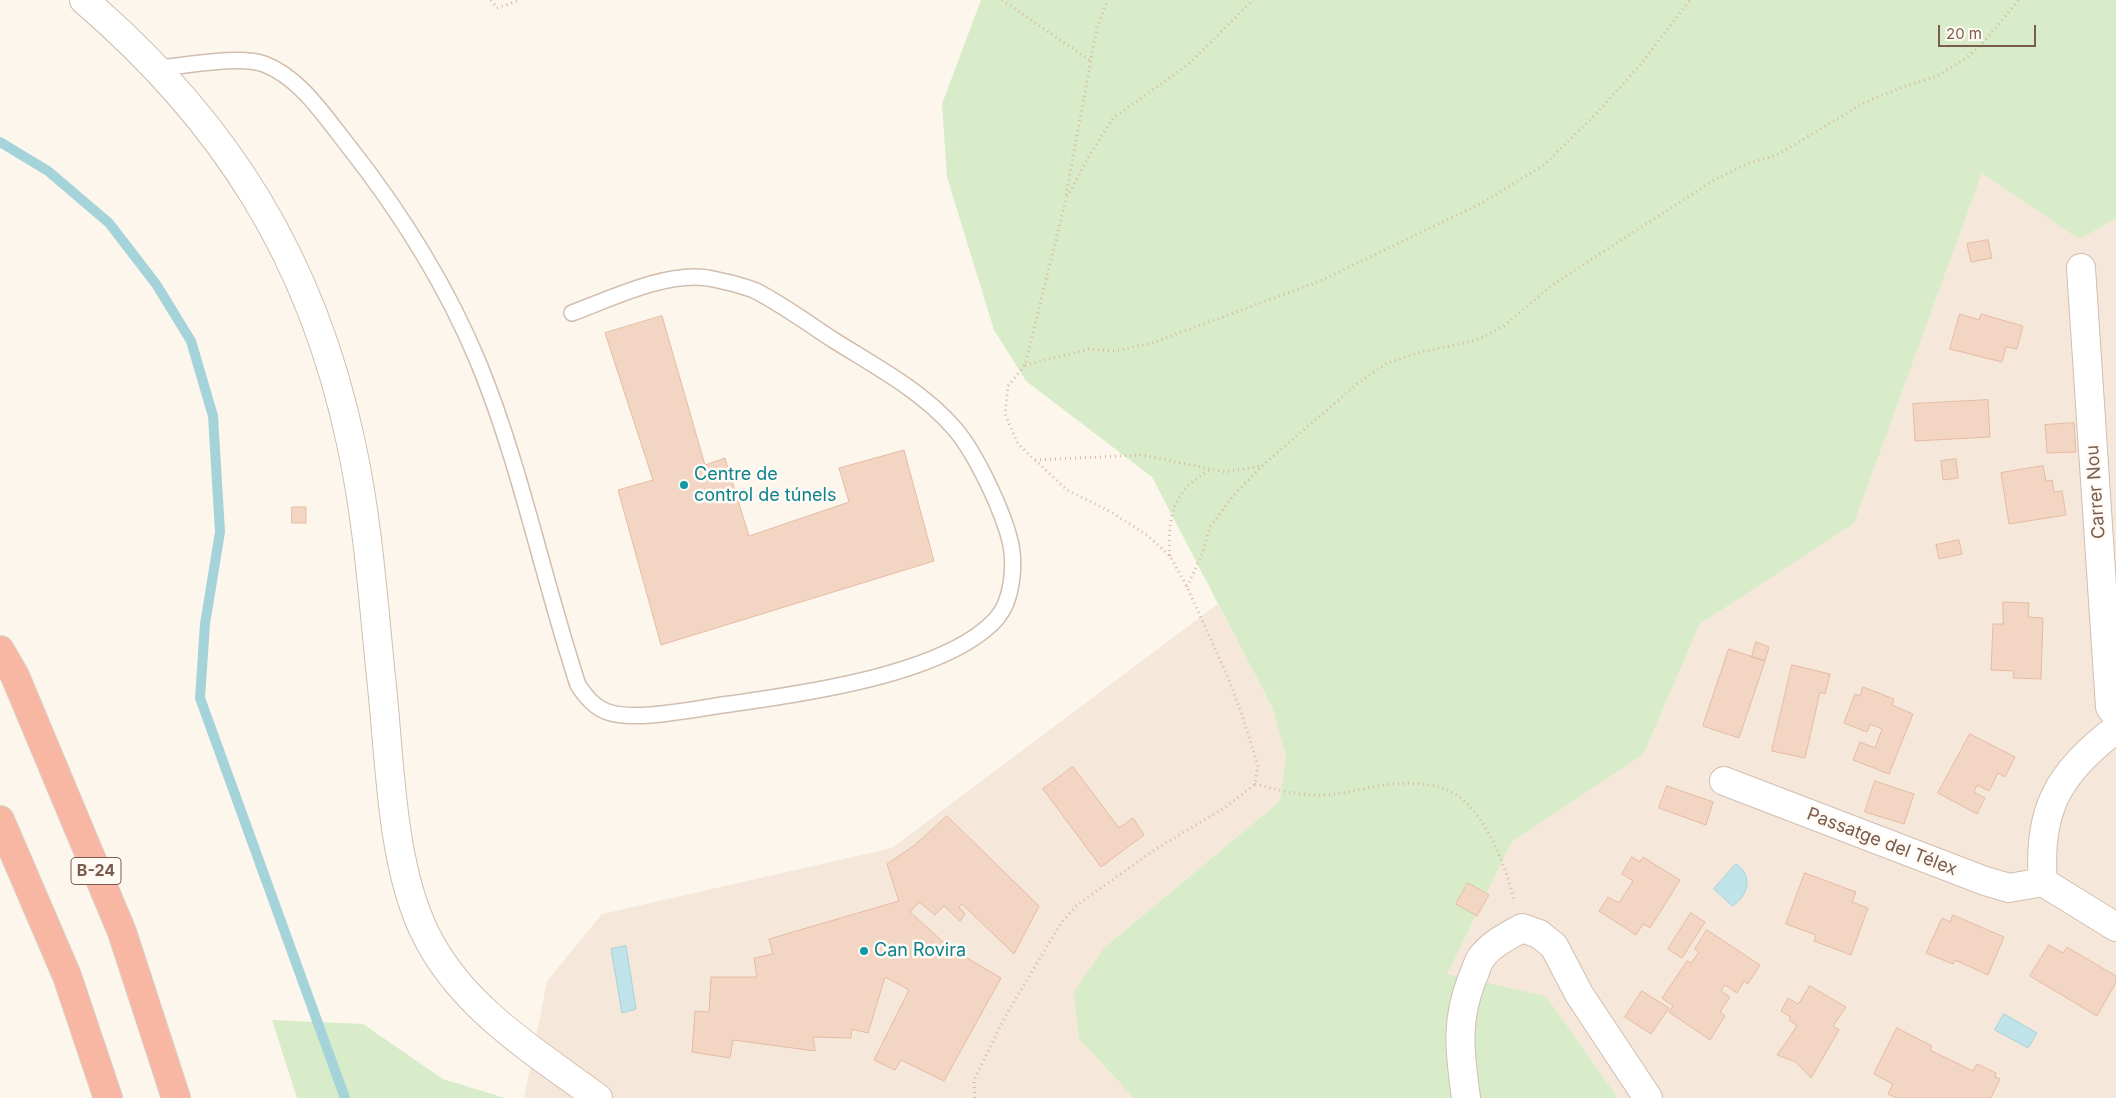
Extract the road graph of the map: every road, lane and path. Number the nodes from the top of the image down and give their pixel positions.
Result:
1 (84, 0) edge
2 (491, 0) edge
3 (520, 0) edge
4 (1002, 0) edge
5 (1108, 0) edge
6 (1253, 0) edge
7 (1690, 0) edge
8 (2019, 0) edge
9 (1091, 61) junction
10 (158, 68) junction
11 (1066, 199) junction
12 (2081, 268) dead end
13 (572, 313) dead end
14 (1025, 365) junction
15 (1035, 460) junction
16 (1262, 466) junction
17 (1213, 469) junction
18 (1170, 556) junction
19 (1187, 587) junction
20 (0, 650) edge
21 (2116, 715) edge
22 (2116, 728) edge
23 (1724, 781) dead end
24 (1255, 784) junction
25 (0, 820) edge
26 (2043, 882) junction
27 (1522, 928) junction
28 (2116, 928) edge
29 (108, 1098) edge
30 (176, 1098) edge
31 (598, 1098) edge
32 (975, 1098) edge
33 (1466, 1098) edge
34 (1648, 1098) edge

1 - 10 street
2 - 3 path
4 - 9 path
5 - 9 path
6 - 11 path
7 - 14 path
8 - 16 path
9 - 11 path
10 - 13 lane
10 - 31 street
11 - 14 path
12 - 21 street, Carrer Nou
14 - 15 path
15 - 17 path
15 - 18 path
16 - 17 path
16 - 19 path
17 - 18 path
18 - 19 path
19 - 24 path
20 - 30 highway, B-24
22 - 26 street
23 - 26 street, Passatge del Télex
24 - 27 path
24 - 32 path
25 - 29 highway
26 - 28 street
27 - 33 street
27 - 34 street

